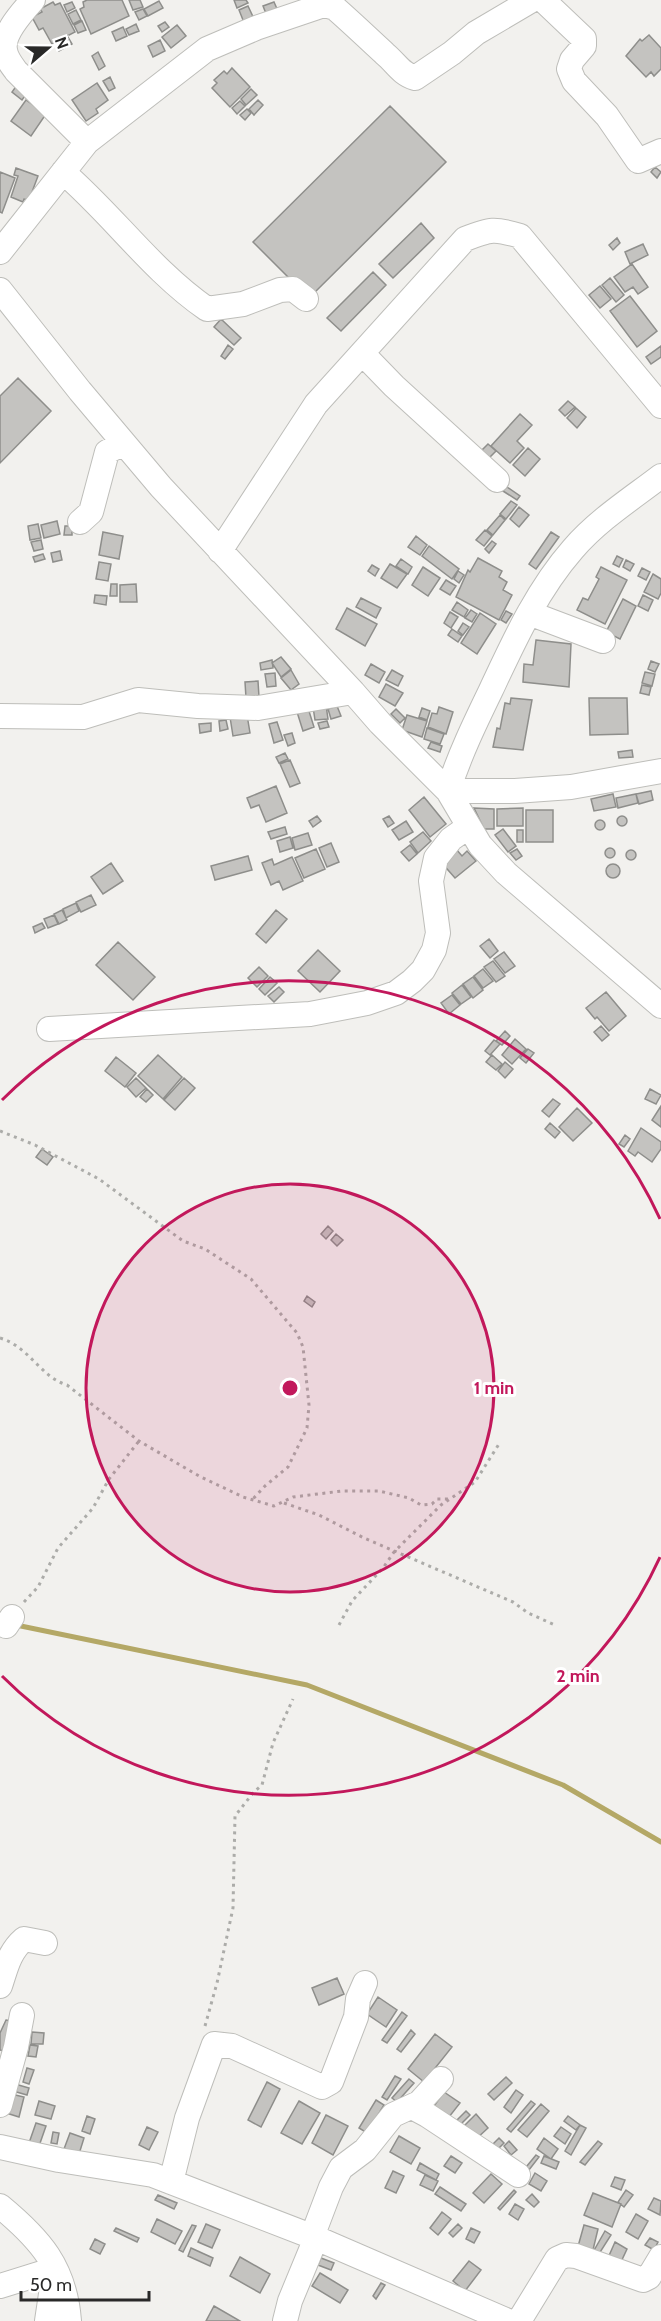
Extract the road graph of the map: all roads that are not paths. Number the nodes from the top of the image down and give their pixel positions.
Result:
1 (33, 0) edge
2 (532, 0) edge
3 (543, 0) edge
4 (87, 142) junction
5 (661, 152) edge
6 (63, 172) junction
7 (0, 252) edge
8 (0, 290) edge
9 (306, 300) dead end
10 (362, 353) junction
11 (661, 406) edge
12 (123, 443) junction
13 (661, 476) edge
14 (497, 480) dead end
15 (80, 522) dead end
16 (220, 551) junction
17 (529, 613) junction
18 (603, 641) dead end
19 (353, 692) junction
20 (0, 716) edge
21 (661, 771) edge
22 (448, 791) junction
23 (468, 827) junction
24 (661, 1006) edge
25 (49, 1029) dead end
26 (45, 1943) dead end
27 (365, 1983) dead end
28 (0, 1986) edge
29 (22, 2015) dead end
30 (6, 2062) edge
31 (441, 2079) dead end
32 (0, 2105) edge
33 (412, 2107) junction
34 (0, 2148) edge
35 (518, 2175) dead end
36 (171, 2182) junction
37 (0, 2206) edge
38 (314, 2237) junction
39 (661, 2257) edge
40 (55, 2269) junction
41 (0, 2286) edge
42 (47, 2321) edge
43 (69, 2321) edge
44 (285, 2321) edge
45 (508, 2321) edge
46 (519, 2321) edge

1 - 4 street
2 - 4 street
3 - 5 street
4 - 6 street
6 - 7 street
6 - 9 street
8 - 12 street
10 - 11 street
10 - 14 street
10 - 16 street
12 - 15 street
12 - 16 street
13 - 17 street
16 - 19 street
17 - 18 street
17 - 22 street
19 - 20 street
19 - 22 street
21 - 22 street
22 - 23 street
23 - 24 street
23 - 25 street
26 - 28 street
27 - 36 street
29 - 30 street
30 - 32 street
31 - 33 street
33 - 35 street
33 - 38 street
34 - 36 street
36 - 38 street
37 - 40 street
38 - 44 street
38 - 45 street
39 - 46 street
40 - 41 street
40 - 42 street
40 - 43 street

